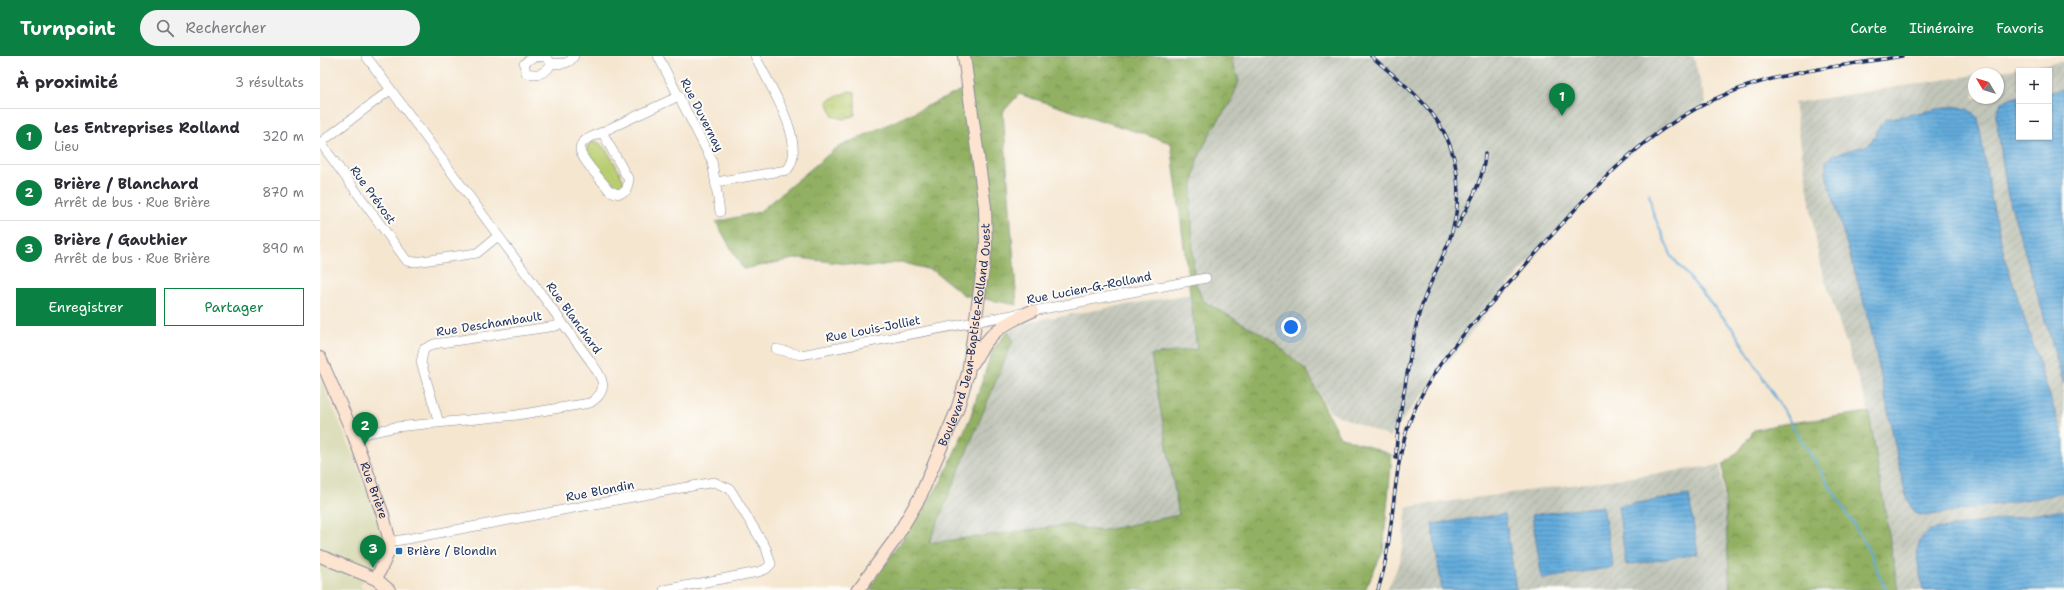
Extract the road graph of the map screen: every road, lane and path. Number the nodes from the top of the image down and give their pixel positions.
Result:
1 (366, 56) edge
2 (574, 56) edge
3 (658, 56) edge
4 (755, 56) edge
5 (964, 56) edge
6 (551, 63) dead end
7 (390, 90) junction
8 (679, 96) junction
9 (602, 132) junction
10 (320, 142) edge
11 (716, 182) junction
12 (720, 212) dead end
13 (498, 236) junction
14 (1206, 278) dead end
15 (1032, 310) junction
16 (976, 321) junction
17 (562, 322) junction
18 (776, 349) dead end
19 (320, 358) edge
20 (968, 373) junction
21 (439, 423) junction
22 (354, 436) junction
23 (390, 542) junction
24 (320, 556) edge
25 (376, 579) junction
26 (389, 590) edge
27 (664, 590) edge
28 (858, 590) edge

1 - 7 street, Rue Blanchard
2 - 6 street
3 - 8 street, Rue Duvernay
4 - 11 street
5 - 16 street, Boulevard Jean-Baptiste-Rolland Ouest
7 - 10 street
7 - 13 street, Rue Blanchard
8 - 9 street
8 - 11 street, Rue Duvernay
9 - 9 street
10 - 13 street, Rue Prévost
11 - 12 street, Rue Duvernay
13 - 17 street, Rue Blanchard
14 - 15 street, Rue Lucien-G.-Rolland
15 - 16 street, Rue Lucien-G.-Rolland
15 - 20 street
16 - 18 street, Rue Louis-Jolliet
16 - 20 street, Boulevard Jean-Baptiste-Rolland Ouest
17 - 21 street, Rue Deschambault
17 - 21 street, Rue Blanchard
19 - 22 street, Rue Brière
20 - 28 street, Boulevard Jean-Baptiste-Rolland Ouest
21 - 22 street, Rue Blanchard
22 - 23 street, Rue Brière
23 - 25 street
23 - 27 street, Rue Blondin
24 - 25 street
25 - 26 street

